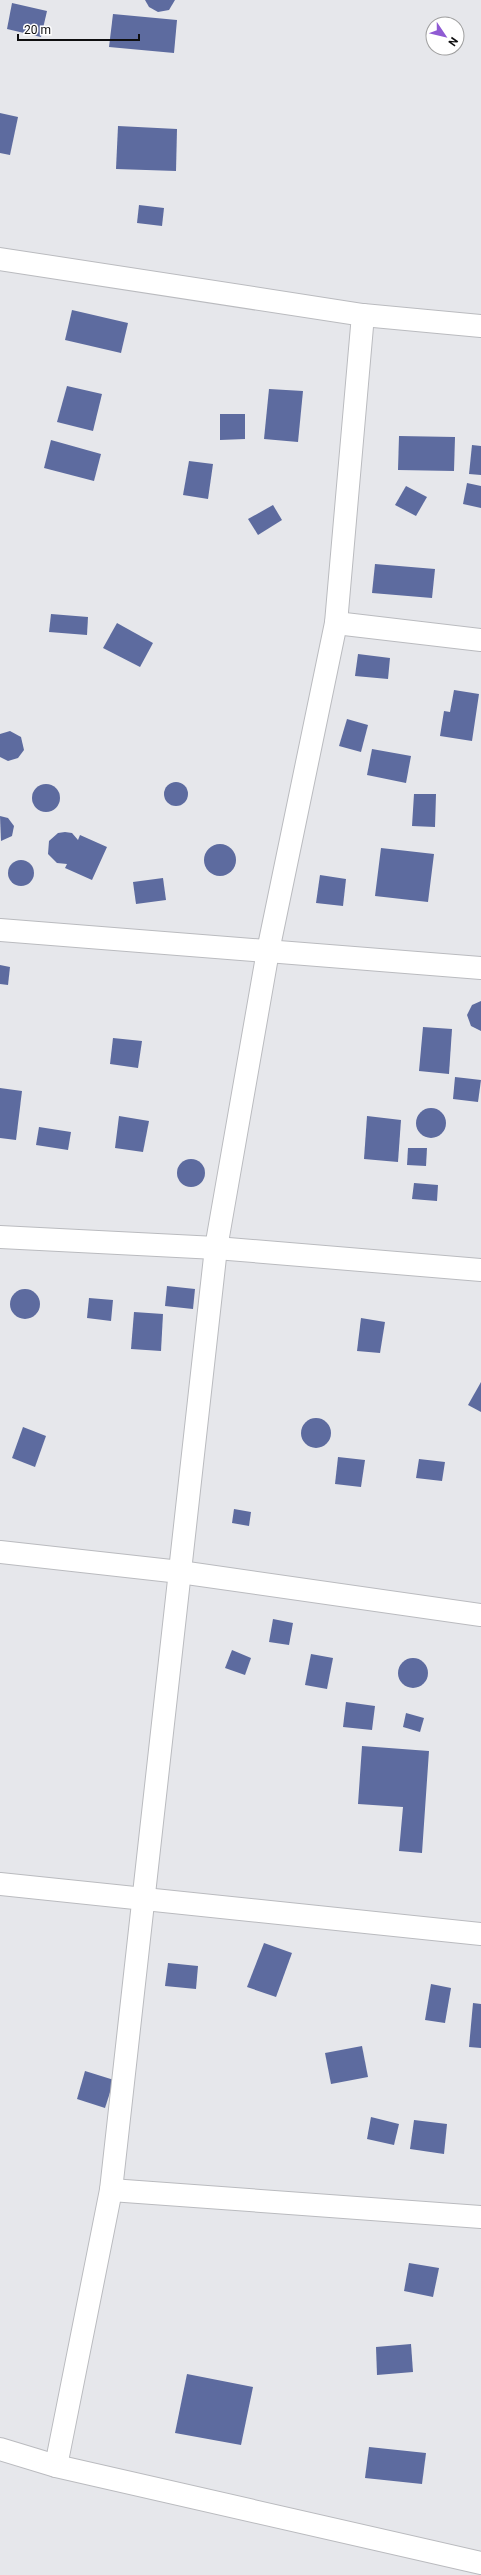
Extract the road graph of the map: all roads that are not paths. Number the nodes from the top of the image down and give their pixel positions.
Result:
1 (0, 259) edge
2 (363, 315) junction
3 (481, 326) edge
4 (336, 624) junction
5 (481, 640) edge
6 (0, 930) edge
7 (268, 951) junction
8 (481, 968) edge
9 (0, 1237) edge
10 (216, 1248) junction
11 (481, 1270) edge
12 (0, 1552) edge
13 (180, 1572) junction
14 (481, 1615) edge
15 (0, 1884) edge
16 (142, 1899) junction
17 (481, 1934) edge
18 (111, 2190) junction
19 (481, 2217) edge
20 (0, 2448) edge
21 (56, 2466) junction
22 (481, 2563) edge

1 - 2 street
2 - 3 street
2 - 4 street
4 - 5 street
4 - 7 street
6 - 7 street
7 - 8 street
7 - 10 street
9 - 10 street
10 - 11 street
10 - 13 street
12 - 13 street
13 - 14 street
13 - 16 street
15 - 16 street
16 - 17 street
16 - 18 street
18 - 19 street
18 - 21 street
20 - 21 street
21 - 22 street

